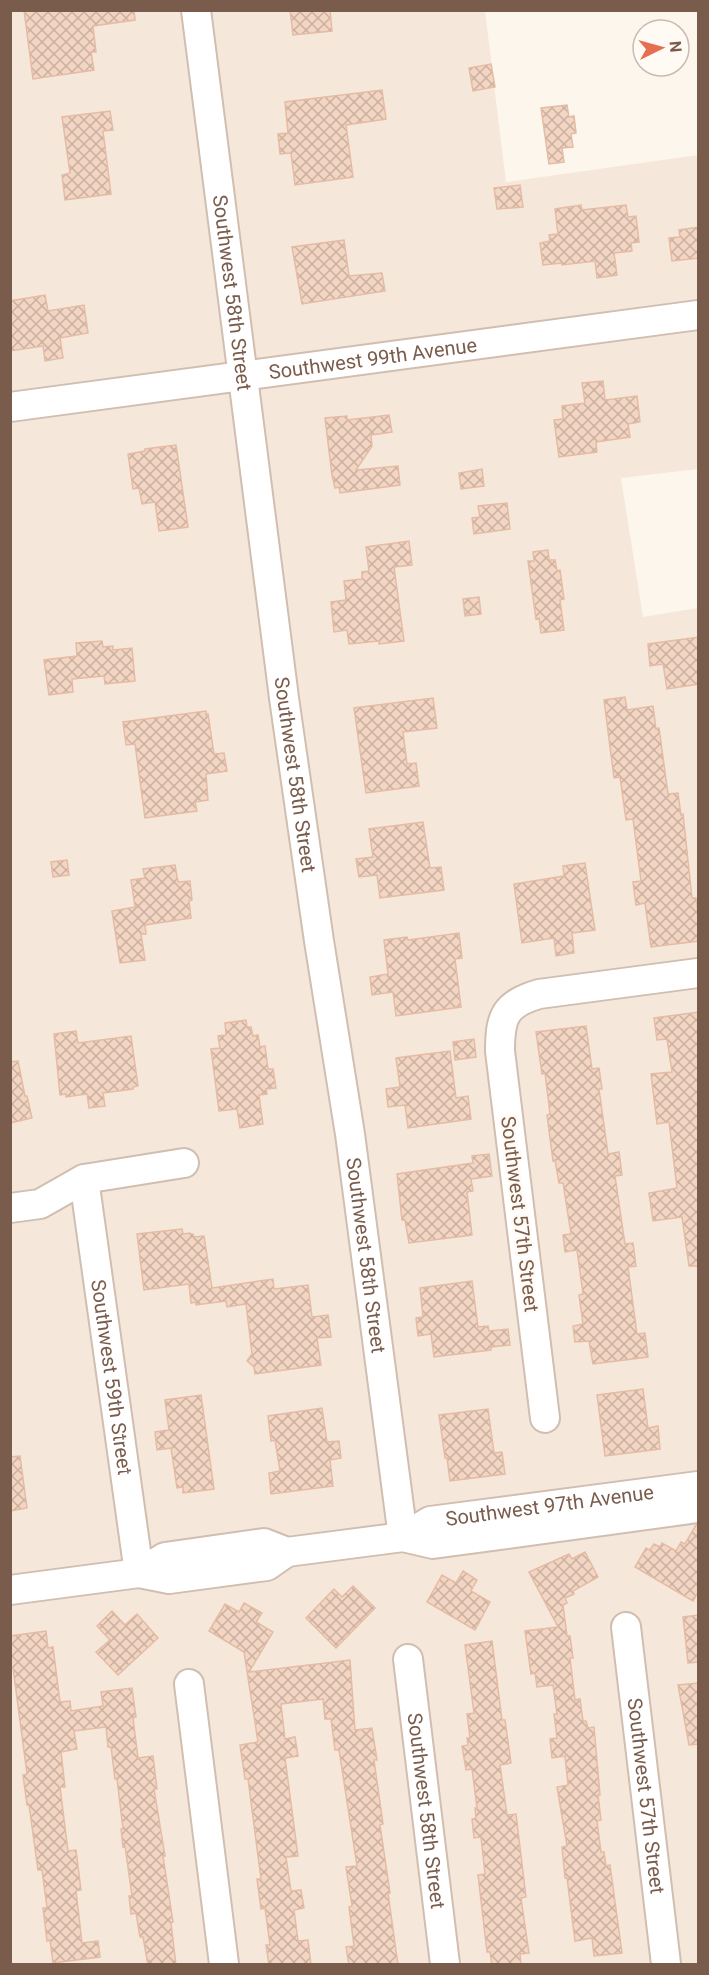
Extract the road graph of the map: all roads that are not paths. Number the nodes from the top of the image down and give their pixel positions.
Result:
1 (196, 10) edge
2 (699, 315) edge
3 (243, 375) junction
4 (10, 407) edge
5 (699, 973) edge
6 (184, 1163) dead end
7 (84, 1179) junction
8 (10, 1208) edge
9 (545, 1418) dead end
10 (699, 1486) edge
11 (699, 1508) edge
12 (403, 1536) junction
13 (139, 1573) junction
14 (10, 1590) edge
15 (626, 1627) dead end
16 (408, 1659) dead end
17 (189, 1683) dead end
18 (224, 1965) edge
19 (446, 1965) edge
20 (666, 1965) edge

1 - 3 street, Southwest 58th Street
2 - 3 street, Southwest 99th Avenue
3 - 4 street, Southwest 99th Avenue
3 - 12 street, Southwest 58th Street
5 - 9 street, Southwest 57th Street
6 - 7 street
7 - 8 street
7 - 13 street, Southwest 59th Street
10 - 12 street, Southwest 97th Avenue
11 - 12 street, Southwest 97th Avenue
12 - 13 street, Southwest 97th Avenue
13 - 14 street, Southwest 97th Avenue
15 - 20 street, Southwest 57th Street
16 - 19 street, Southwest 58th Street
17 - 18 street

